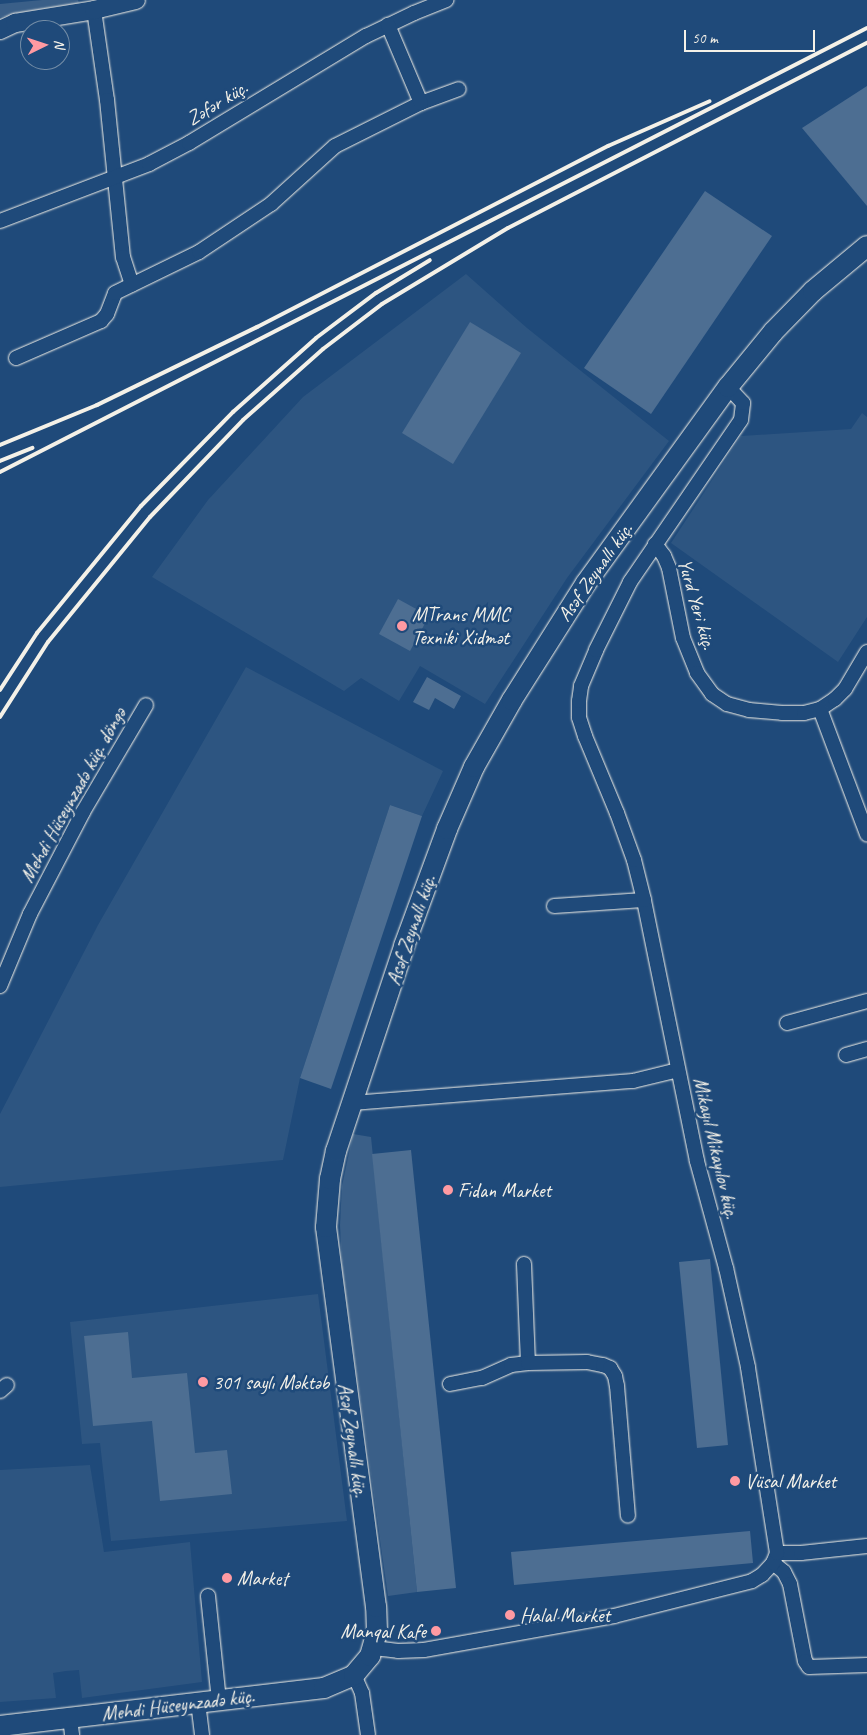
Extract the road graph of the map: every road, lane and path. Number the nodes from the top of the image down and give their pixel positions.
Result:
1 (136, 0) edge
2 (446, 0) edge
3 (94, 5) edge
4 (388, 25) junction
5 (0, 30) edge
6 (459, 89) dead end
7 (422, 103) junction
8 (116, 177) junction
9 (0, 221) edge
10 (867, 246) edge
11 (132, 284) junction
12 (16, 358) dead end
13 (728, 387) junction
14 (655, 544) junction
15 (867, 652) edge
16 (146, 705) dead end
17 (820, 709) junction
18 (867, 834) edge
19 (644, 900) junction
20 (554, 906) dead end
21 (4, 963) edge
22 (0, 986) edge
23 (867, 1001) edge
24 (787, 1023) dead end
25 (867, 1049) edge
26 (846, 1055) dead end
27 (678, 1070) junction
28 (352, 1103) junction
29 (524, 1264) dead end
30 (528, 1363) junction
31 (450, 1384) dead end
32 (628, 1516) dead end
33 (867, 1546) edge
34 (775, 1558) junction
35 (208, 1596) dead end
36 (374, 1648) junction
37 (867, 1665) edge
38 (354, 1675) junction
39 (219, 1700) junction
40 (198, 1702) junction
41 (0, 1726) edge
42 (71, 1726) edge
43 (202, 1735) edge
44 (368, 1735) edge

1 - 3 street
2 - 4 street, Zəfər küç.
3 - 5 street
3 - 8 street
4 - 7 street
4 - 8 street, Zəfər küç.
6 - 7 street
7 - 11 street
8 - 9 street, Zəfər küç.
8 - 11 street
10 - 13 main road, Asəf Zeynallı küç.
11 - 12 street
13 - 14 street, Mikayıl Mikayılov küç.
13 - 28 main road, Asəf Zeynallı küç.
14 - 17 street, Yurd Yeri küç.
14 - 19 street, Mikayıl Mikayılov küç.
15 - 17 street, Yurd Yeri küç.
16 - 21 street, Mehdi Hüseynzadə küç. döngə
17 - 18 street
19 - 20 street
19 - 27 street, Mikayıl Mikayılov küç.
21 - 22 street, Mehdi Hüseynzadə küç. döngə
23 - 24 street
25 - 26 street
27 - 28 street
27 - 34 street, Mikayıl Mikayılov küç.
28 - 36 main road, Asəf Zeynallı küç.
29 - 30 street
30 - 31 street
30 - 32 street
33 - 34 street
34 - 36 street
34 - 37 street
35 - 39 street
36 - 38 main road, Asəf Zeynallı küç.
38 - 39 main road, Mehdi Hüseynzadə küç.
38 - 44 street
39 - 40 main road, Mehdi Hüseynzadə küç.
40 - 42 main road, Mehdi Hüseynzadə küç.
40 - 43 street
41 - 42 main road, Mehdi Hüseynzadə küç.

